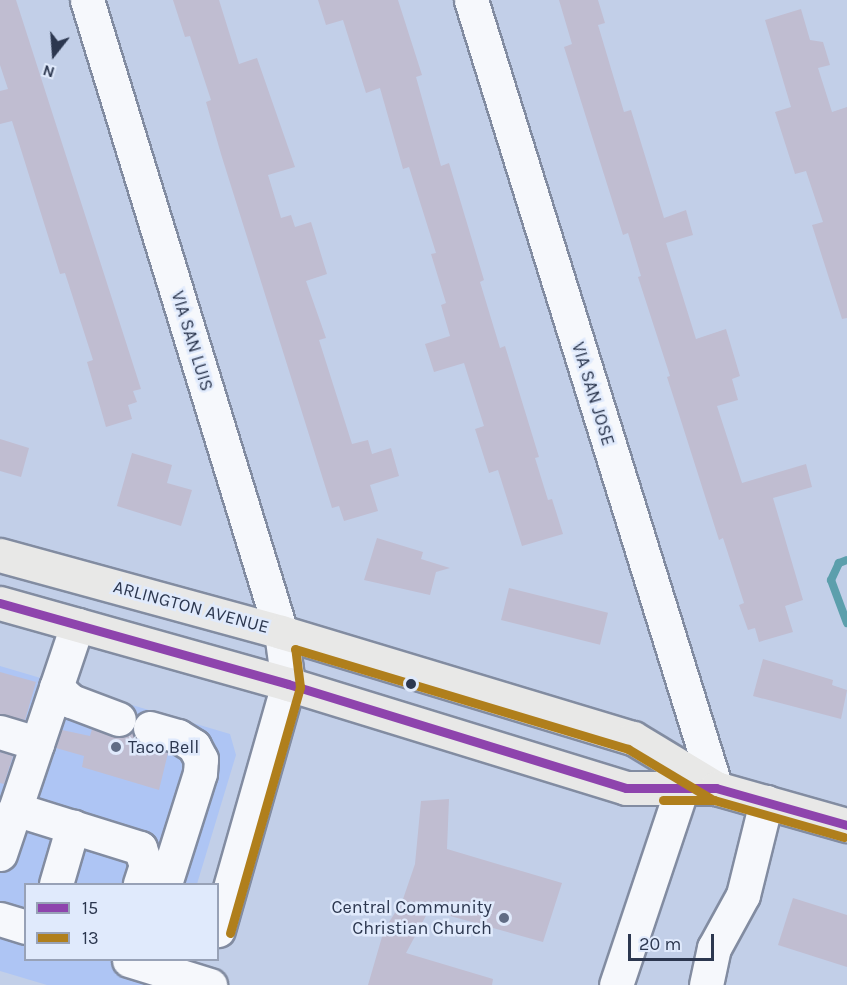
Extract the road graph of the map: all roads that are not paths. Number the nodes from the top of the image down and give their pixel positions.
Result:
1 (87, 0) edge
2 (471, 0) edge
3 (0, 555) edge
4 (0, 603) edge
5 (77, 625) junction
6 (281, 632) junction
7 (288, 684) junction
8 (56, 687) junction
9 (0, 732) edge
10 (37, 743) junction
11 (682, 788) junction
12 (716, 788) junction
13 (766, 802) junction
14 (15, 809) junction
15 (847, 825) edge
16 (73, 826) junction
17 (0, 854) edge
18 (57, 883) edge
19 (142, 883) edge
20 (166, 883) edge
21 (0, 919) edge
22 (24, 926) edge
23 (219, 926) edge
24 (137, 961) edge
25 (206, 978) edge
26 (616, 985) edge
27 (706, 985) edge

1 - 6 street, VIA SAN LUIS
2 - 12 street, VIA SAN JOSE
3 - 6 main road, ARLINGTON AVENUE
4 - 5 main road, ARLINGTON AVENUE
5 - 7 main road, ARLINGTON AVENUE
5 - 8 street
6 - 7 street, VIA SAN LUIS
6 - 12 main road, ARLINGTON AVENUE
7 - 11 main road, ARLINGTON AVENUE
7 - 23 street
8 - 10 street
8 - 20 street
9 - 10 street
10 - 14 street
11 - 12 main road, ARLINGTON AVENUE
11 - 26 street
12 - 13 main road, ARLINGTON AVENUE
13 - 15 main road, ARLINGTON AVENUE
13 - 27 street
14 - 16 street
14 - 17 street
16 - 18 street
16 - 19 street
21 - 22 street
24 - 25 street

